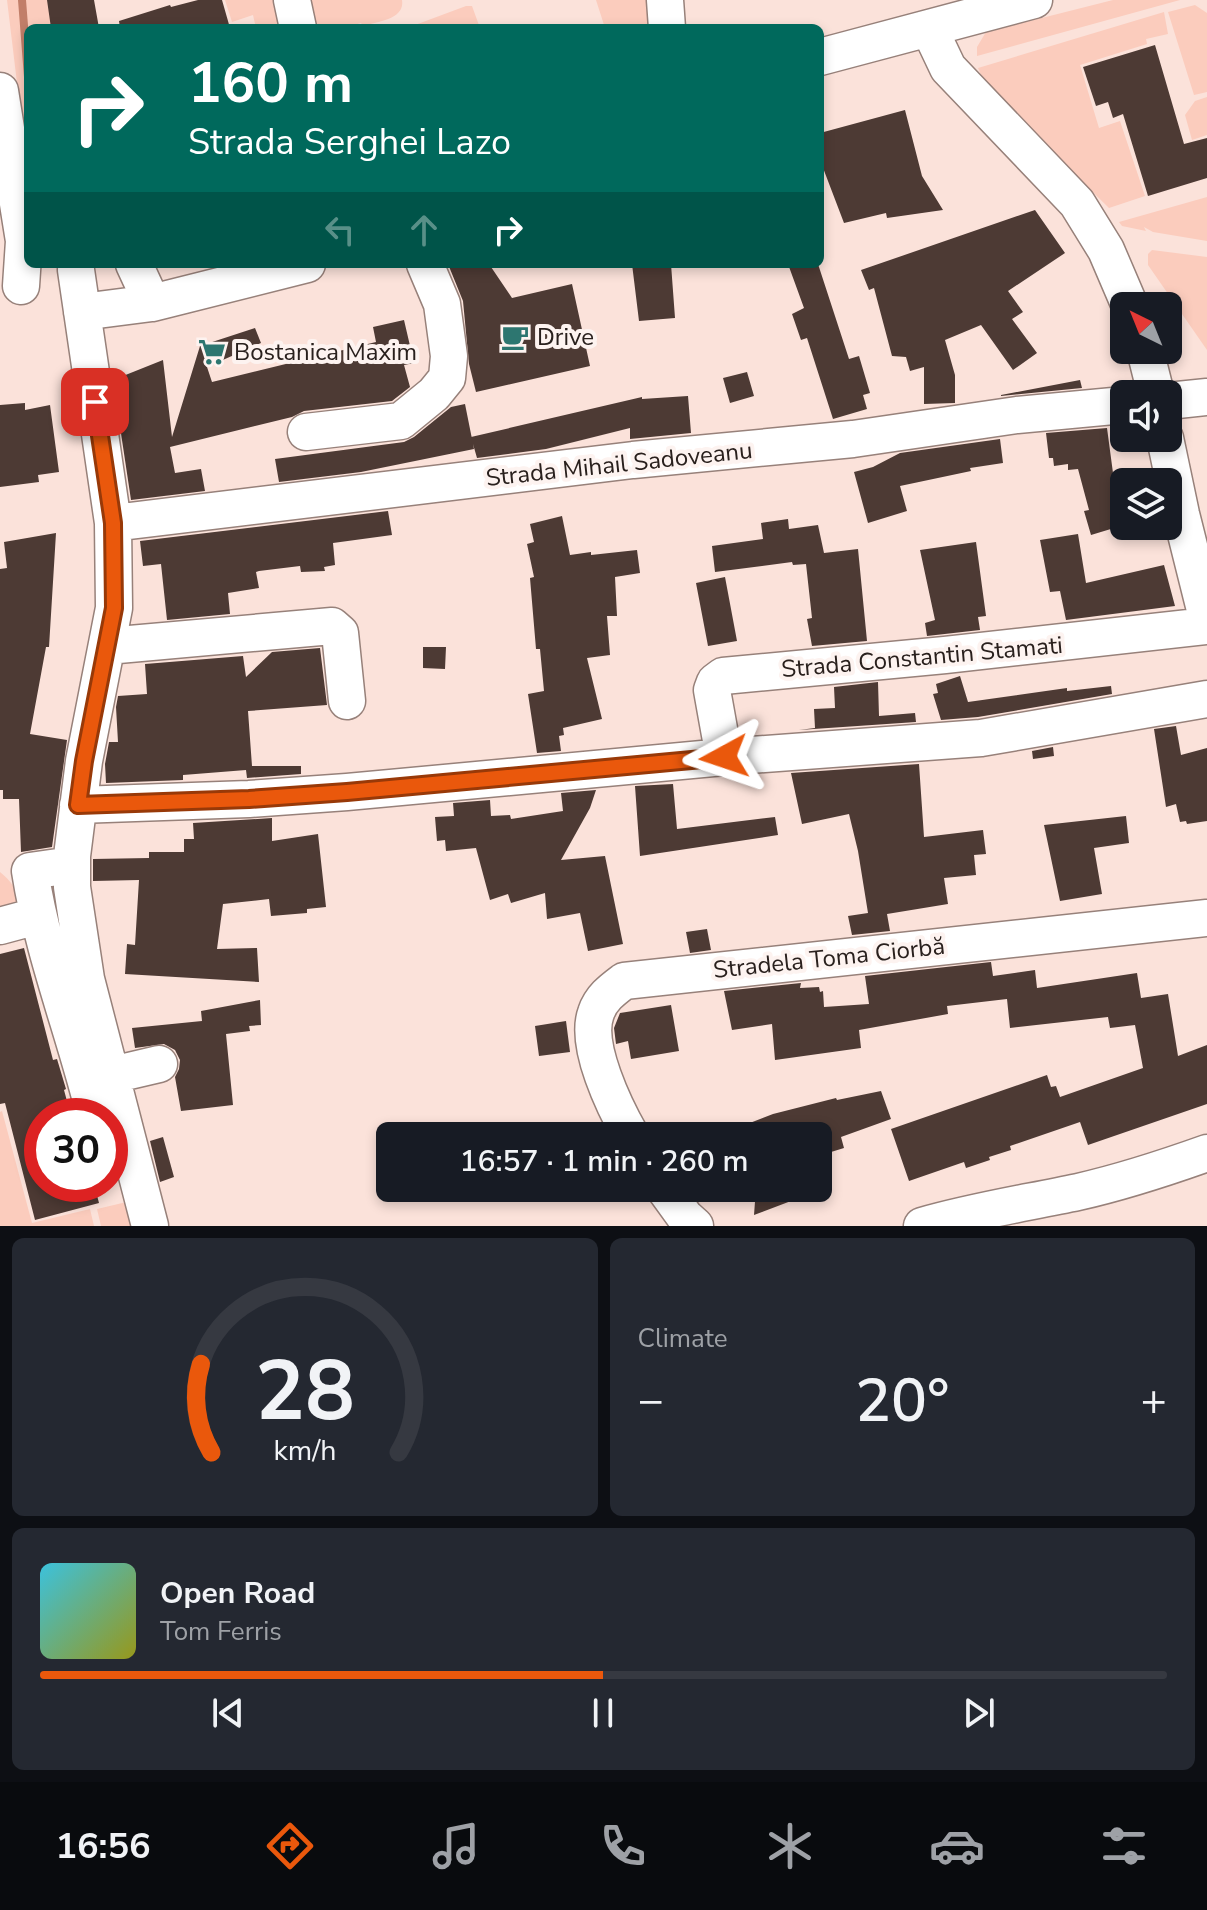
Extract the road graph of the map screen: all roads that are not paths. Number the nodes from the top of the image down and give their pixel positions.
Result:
1 (292, 0) edge
2 (665, 0) edge
3 (1034, 0) edge
4 (297, 24) edge
5 (667, 24) edge
6 (929, 28) junction
7 (824, 56) edge
8 (0, 91) edge
9 (84, 268) edge
10 (87, 268) edge
11 (136, 268) edge
12 (291, 268) edge
13 (427, 268) edge
14 (11, 289) edge
15 (1124, 292) edge
16 (152, 303) junction
17 (82, 312) junction
18 (1207, 397) edge
19 (1182, 400) edge
20 (1110, 406) edge
21 (306, 432) dead end
22 (1168, 452) edge
23 (113, 523) junction
24 (1207, 618) edge
25 (1207, 626) edge
26 (107, 646) junction
27 (1207, 699) edge
28 (347, 701) dead end
29 (724, 757) junction
30 (78, 805) junction
31 (72, 865) junction
32 (37, 916) junction
33 (1207, 918) edge
34 (0, 926) edge
35 (159, 1064) dead end
36 (112, 1075) junction
37 (91, 1098) edge
38 (114, 1098) edge
39 (623, 1122) edge
40 (1207, 1153) edge
41 (128, 1175) edge
42 (674, 1202) edge
43 (1012, 1216) edge
44 (150, 1226) edge
45 (695, 1226) edge
46 (922, 1226) edge

1 - 4 street
2 - 5 street
3 - 6 street
6 - 7 street
6 - 15 street
8 - 14 street
9 - 14 street
10 - 17 street
11 - 16 street
12 - 16 street
13 - 21 street
16 - 17 street
17 - 23 street
18 - 19 street
20 - 23 street, Strada Mihail Sadoveanu
22 - 24 street
23 - 26 street
25 - 29 street, Strada Constantin Stamati
26 - 28 street
26 - 30 street
27 - 29 street
29 - 30 street
30 - 31 street
31 - 32 street
31 - 36 street
32 - 34 street
32 - 37 street
33 - 39 street, Stradela Toma Ciorbă
35 - 36 street
36 - 38 street
40 - 43 street
41 - 44 street
42 - 45 street
43 - 46 street

